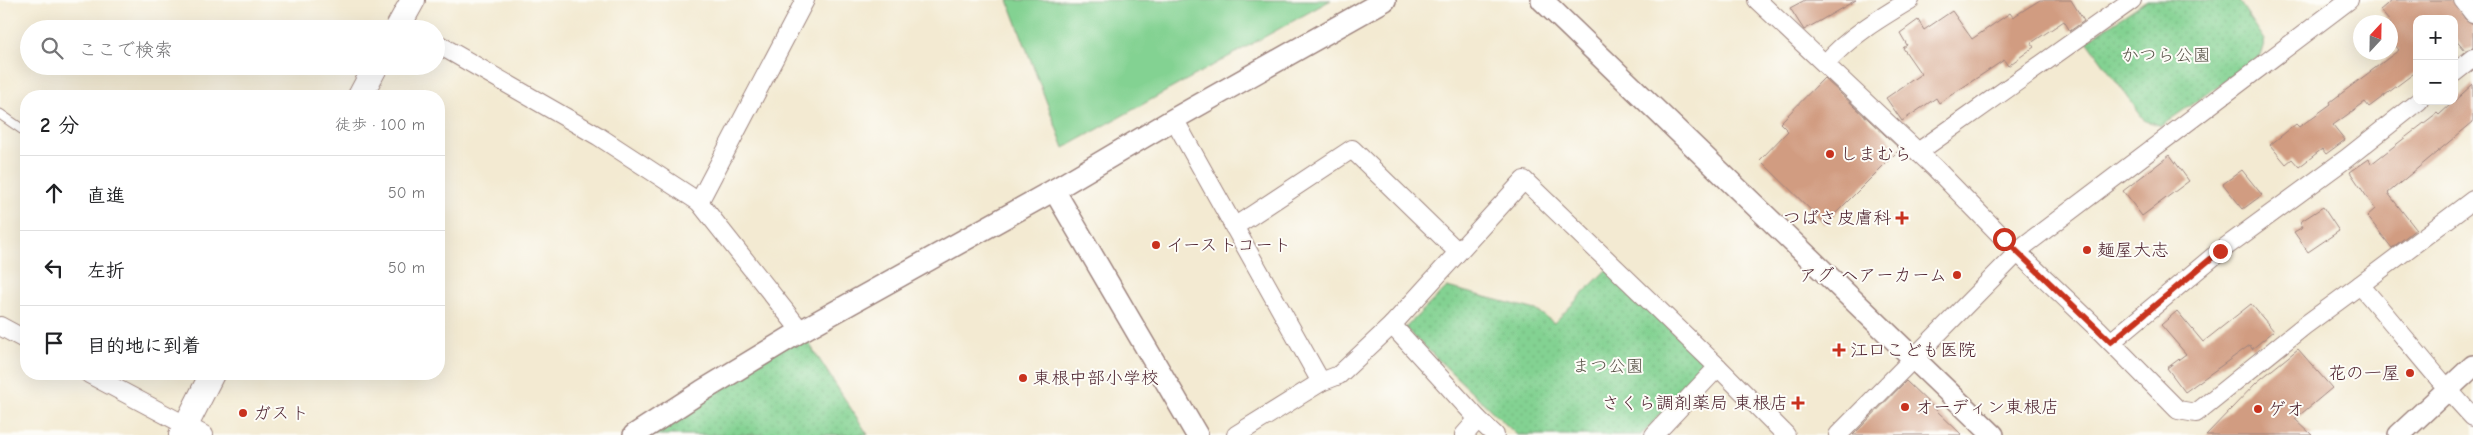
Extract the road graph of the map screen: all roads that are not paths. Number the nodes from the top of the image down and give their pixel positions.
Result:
1 (413, 0) edge
2 (805, 0) edge
3 (1385, 0) edge
4 (1542, 0) edge
5 (1757, 0) edge
6 (1910, 0) edge
7 (2132, 0) edge
8 (2349, 0) edge
9 (2463, 0) edge
10 (2473, 13) edge
11 (406, 20) edge
12 (445, 48) edge
13 (2473, 58) edge
14 (1825, 64) junction
15 (2458, 70) edge
16 (371, 75) edge
17 (363, 90) edge
18 (2414, 105) edge
19 (0, 114) edge
20 (1174, 119) junction
21 (20, 128) edge
22 (1918, 152) junction
23 (1054, 190) junction
24 (2473, 200) edge
25 (699, 202) junction
26 (1234, 227) junction
27 (1458, 252) junction
28 (2017, 252) junction
29 (2360, 284) junction
30 (1392, 325) junction
31 (0, 326) edge
32 (801, 331) junction
33 (20, 337) edge
34 (2111, 342) junction
35 (1913, 358) junction
36 (1718, 366) junction
37 (2473, 366) edge
38 (99, 380) edge
39 (210, 380) edge
40 (1321, 382) junction
41 (2447, 389) junction
42 (2473, 417) edge
43 (1478, 419) junction
44 (190, 432) edge
45 (634, 435) edge
46 (1196, 435) edge
47 (1236, 435) edge
48 (1464, 435) edge
49 (1495, 435) edge
50 (1654, 435) edge
51 (1786, 435) edge
52 (1838, 435) edge
53 (1993, 435) edge
54 (2399, 435) edge

1 - 11 main road
2 - 25 street
3 - 20 street
4 - 35 street
5 - 14 street
6 - 14 street
7 - 22 street
8 - 28 street
9 - 10 street
12 - 25 street
13 - 15 street
14 - 22 street
16 - 17 main road
18 - 34 street
19 - 21 lane
20 - 23 street
20 - 26 street
22 - 28 street
23 - 32 street
23 - 46 street
24 - 29 street
25 - 32 street
26 - 27 street
26 - 40 street
27 - 30 street
27 - 36 street
28 - 34 street
28 - 35 street
29 - 34 street
29 - 41 street
30 - 40 street
30 - 43 street
31 - 33 street
32 - 45 street
35 - 52 street
35 - 53 street
36 - 50 street
36 - 51 street
37 - 41 street
38 - 44 street
39 - 44 main road
40 - 47 street
41 - 42 street
41 - 54 street
43 - 48 street
43 - 49 street

